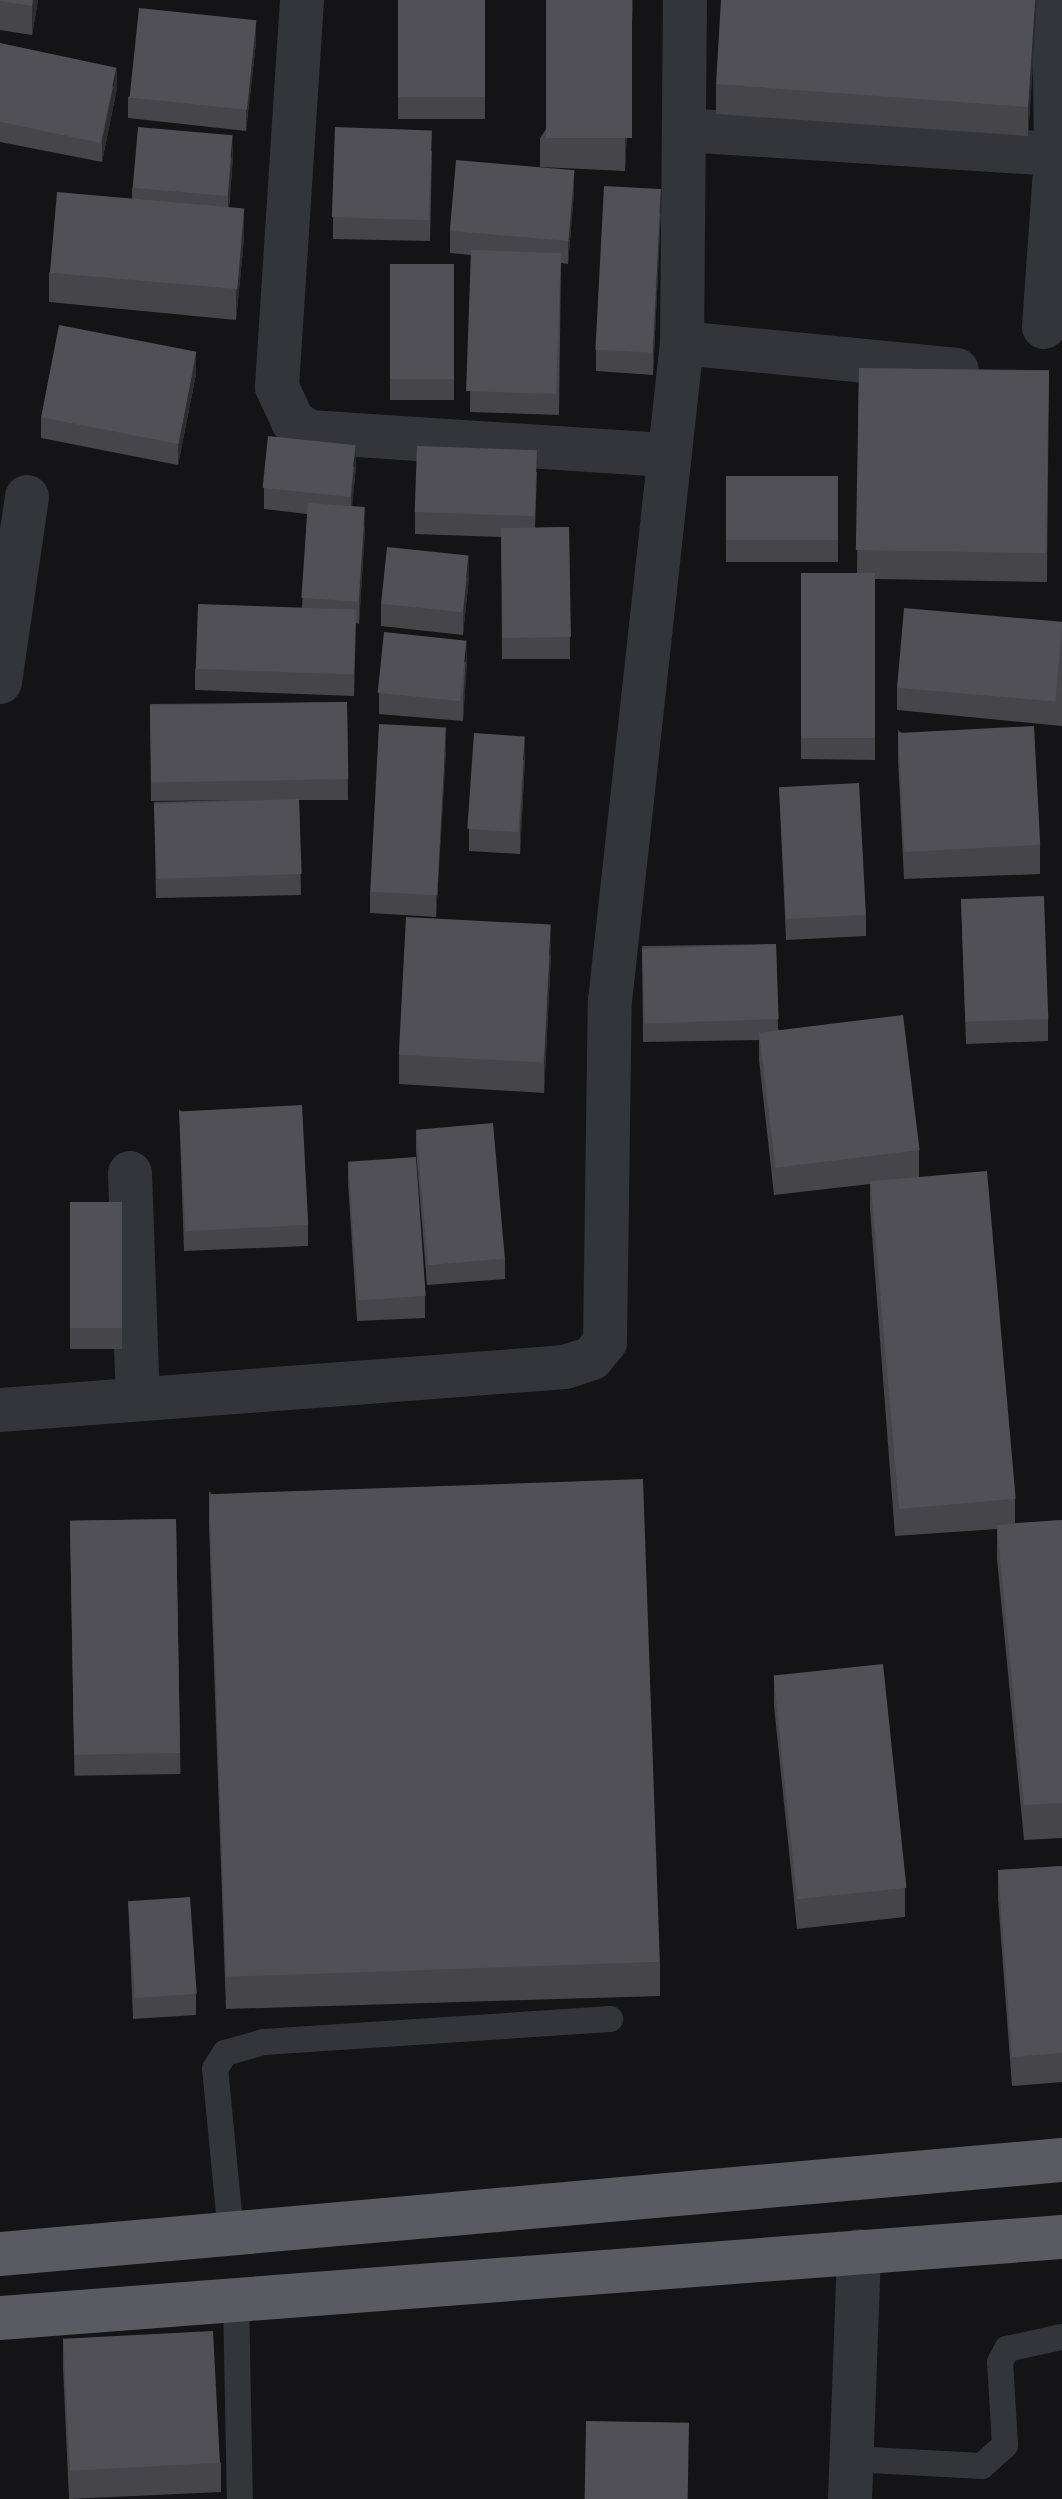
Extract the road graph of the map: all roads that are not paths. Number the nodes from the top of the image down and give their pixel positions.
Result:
1 (302, 0) edge
2 (685, 0) edge
3 (1054, 0) edge
4 (684, 130) junction
5 (1056, 154) junction
6 (1044, 327) dead end
7 (682, 343) junction
8 (957, 370) edge
9 (669, 455) junction
10 (27, 497) dead end
11 (6, 601) edge
12 (0, 682) edge
13 (130, 1173) dead end
14 (138, 1398) junction
15 (0, 1410) edge
16 (610, 2019) dead end
17 (1062, 2160) edge
18 (231, 2234) junction
19 (1062, 2237) edge
20 (859, 2251) junction
21 (0, 2254) edge
22 (236, 2298) junction
23 (0, 2318) edge
24 (1062, 2337) edge
25 (850, 2479) edge
26 (240, 2499) edge

1 - 9 street
2 - 4 street
3 - 5 street
4 - 5 street
4 - 7 street
5 - 6 street
7 - 8 street
7 - 9 street
9 - 14 street
10 - 11 street
11 - 12 street
13 - 14 street
14 - 15 street
16 - 18 lane
17 - 18 highway
18 - 21 highway
19 - 20 highway
20 - 22 highway
20 - 25 street
22 - 23 highway
22 - 26 lane
24 - 25 lane

